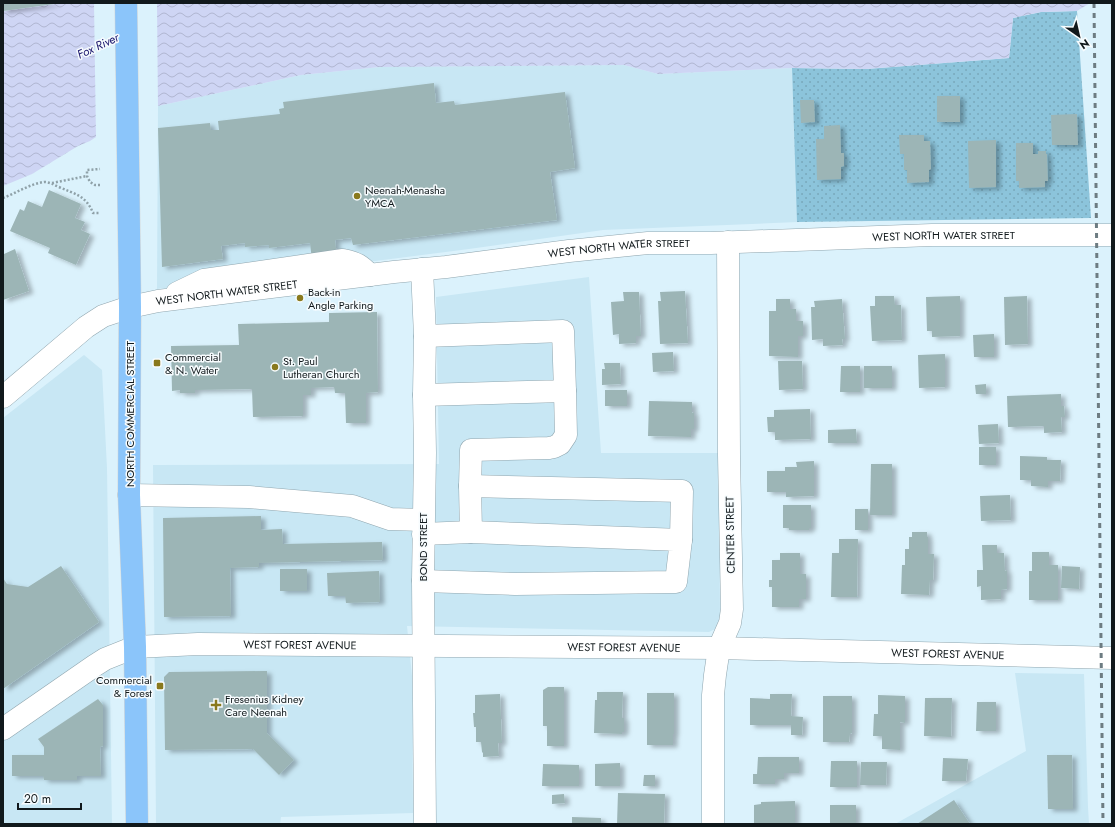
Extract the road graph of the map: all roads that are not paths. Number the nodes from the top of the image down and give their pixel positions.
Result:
1 (126, 3) edge
2 (1112, 235) edge
3 (728, 242) junction
4 (422, 269) junction
5 (130, 307) junction
6 (425, 336) junction
7 (565, 391) junction
8 (424, 395) junction
9 (3, 397) edge
10 (470, 486) junction
11 (129, 495) junction
12 (423, 527) junction
13 (471, 532) junction
14 (681, 540) junction
15 (423, 581) junction
16 (423, 646) junction
17 (136, 647) junction
18 (719, 648) junction
19 (1112, 658) edge
20 (3, 729) edge
21 (137, 824) edge
22 (425, 824) edge
23 (713, 824) edge

1 - 5 main road, NORTH COMMERCIAL STREET
2 - 3 street, WEST NORTH WATER STREET
3 - 4 street, WEST NORTH WATER STREET
3 - 18 street, CENTER STREET
4 - 5 street, WEST NORTH WATER STREET
4 - 6 street, BOND STREET
5 - 9 street, WEST NORTH WATER STREET
5 - 11 main road, NORTH COMMERCIAL STREET
6 - 7 street
6 - 8 street, BOND STREET
7 - 8 street
7 - 10 street
8 - 12 street, BOND STREET
10 - 13 street
10 - 14 street
11 - 12 street
11 - 17 main road, NORTH COMMERCIAL STREET
12 - 13 street
12 - 15 street, BOND STREET
13 - 14 street
14 - 15 street
15 - 16 street, BOND STREET
16 - 17 street, WEST FOREST AVENUE
16 - 18 street, WEST FOREST AVENUE
16 - 22 street, BOND STREET
17 - 20 street, WEST FOREST AVENUE
17 - 21 main road, NORTH COMMERCIAL STREET
18 - 19 street, WEST FOREST AVENUE
18 - 23 street, CENTER STREET

